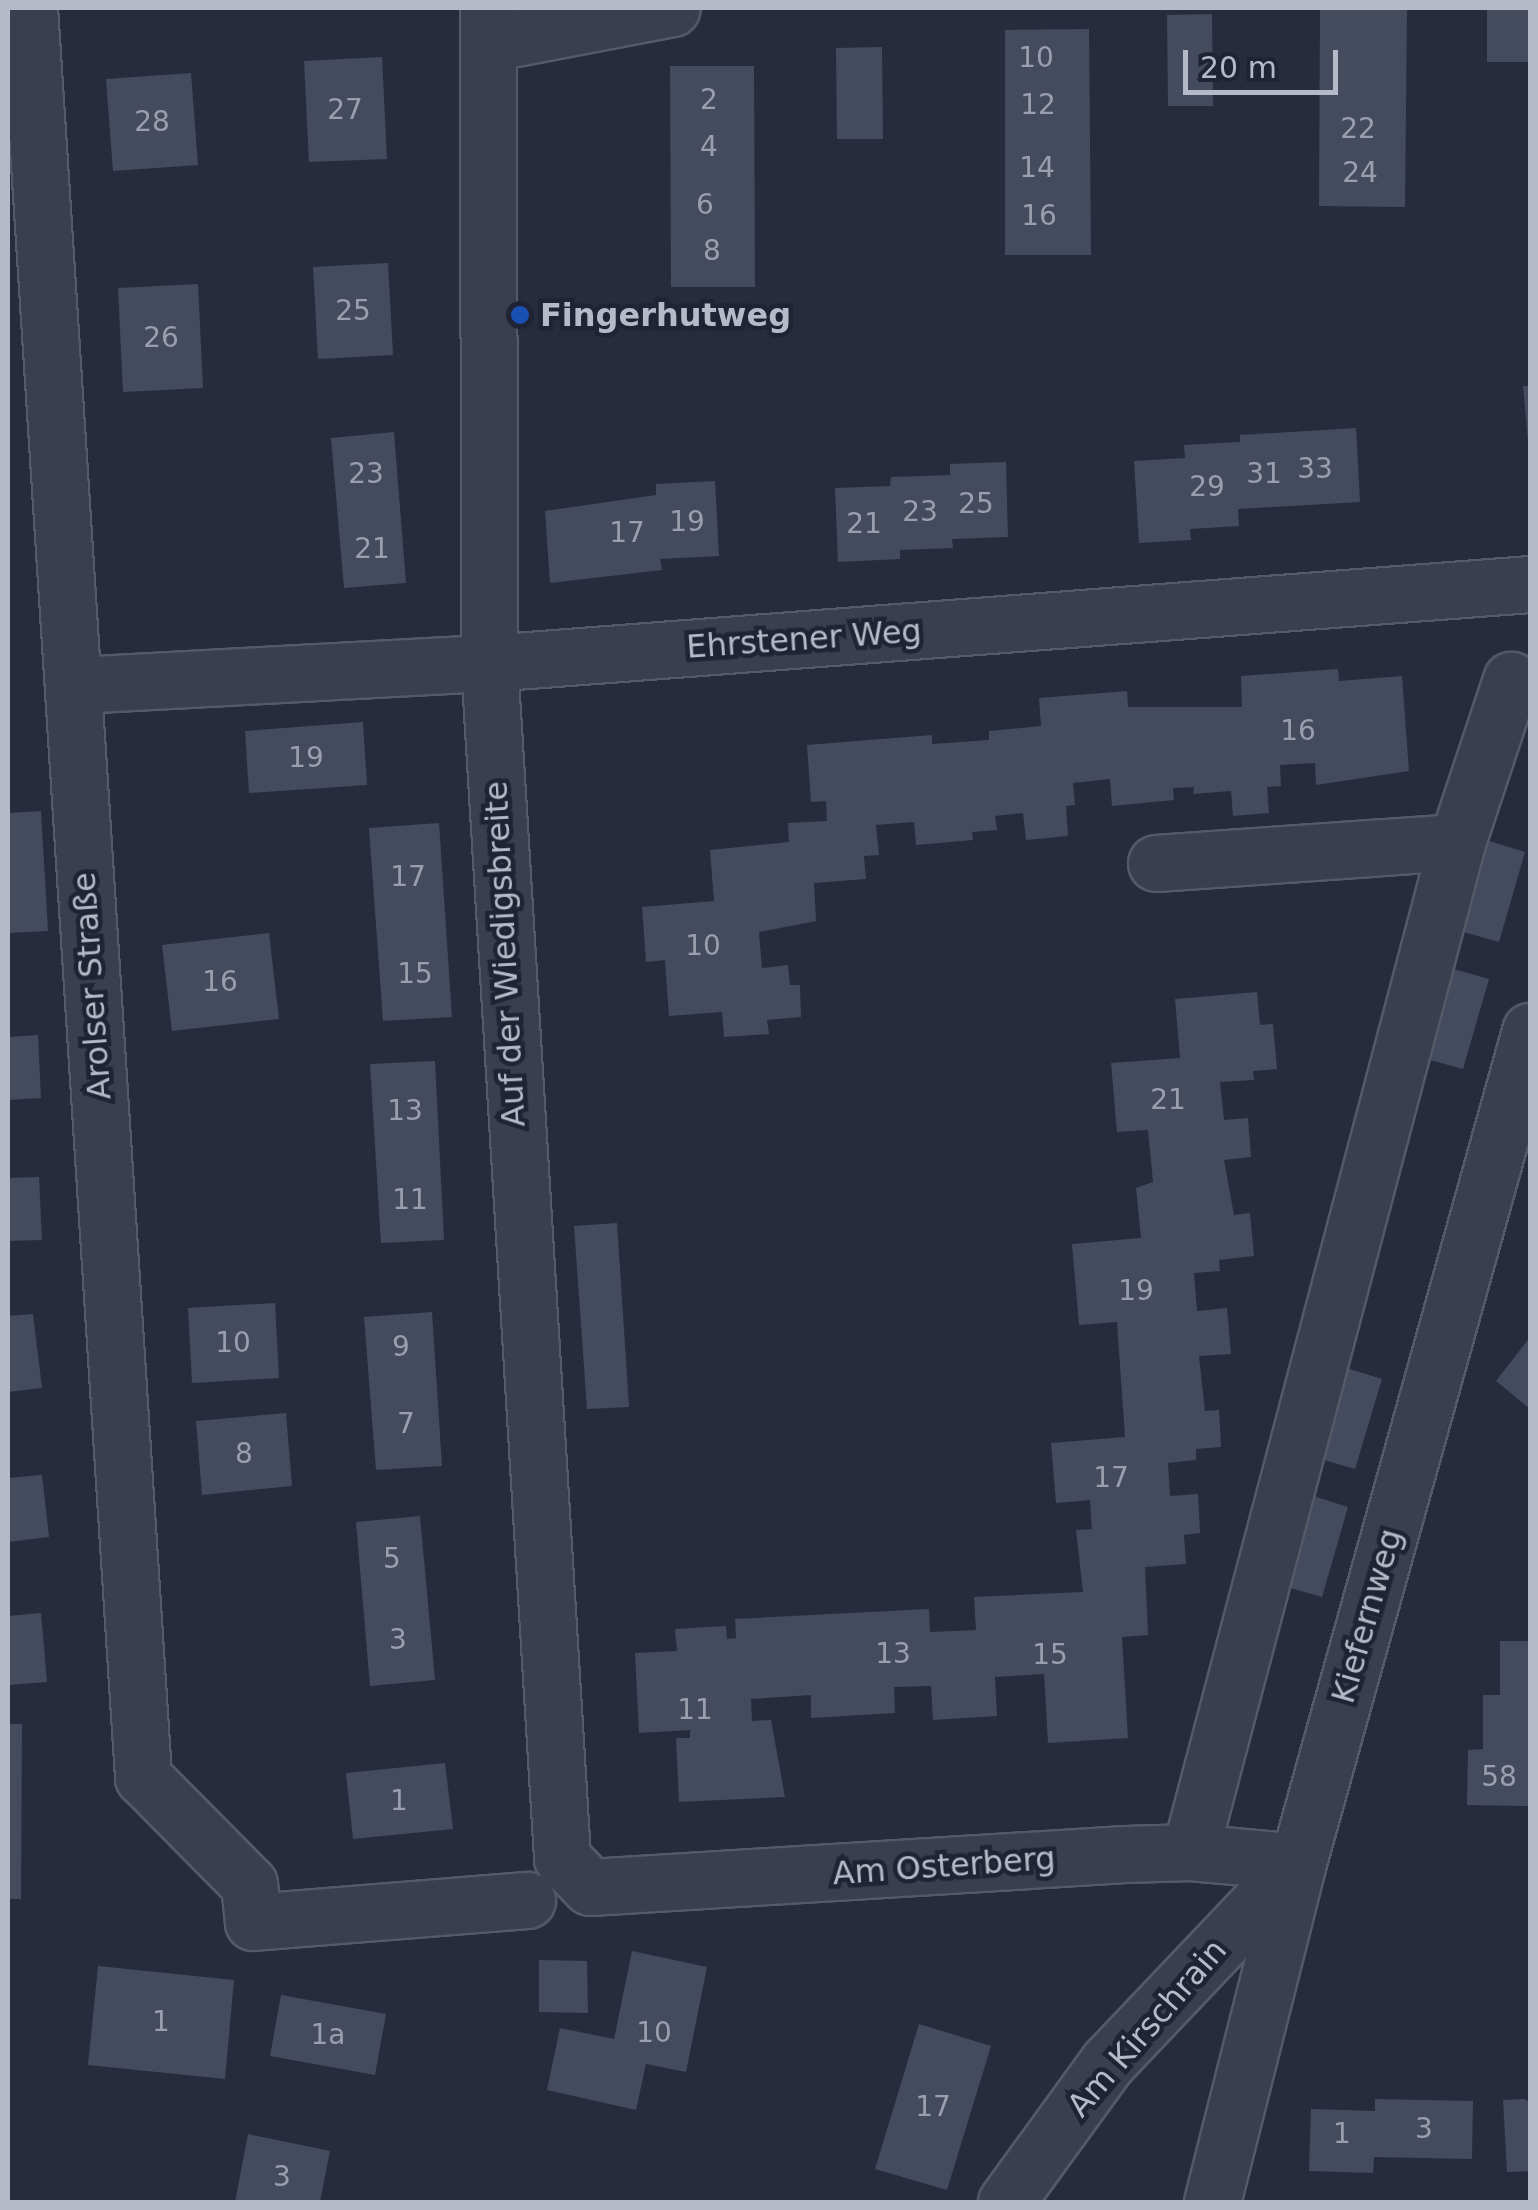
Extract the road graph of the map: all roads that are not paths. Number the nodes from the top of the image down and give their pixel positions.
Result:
1 (29, 8) edge
2 (672, 8) edge
3 (488, 25) edge
4 (1530, 584) edge
5 (489, 663) junction
6 (1512, 680) dead end
7 (77, 685) junction
8 (1457, 842) junction
9 (1156, 863) dead end
10 (1530, 1032) edge
11 (1190, 1852) junction
12 (1298, 1862) junction
13 (590, 1887) joint
14 (527, 1900) dead end
15 (1006, 2202) edge
16 (1212, 2202) edge

1 - 7 street, Arolser Straße
2 - 3 street
3 - 5 street, Auf der Wiedigsbreite
4 - 5 street, Ehrstener Weg
5 - 7 street, Ehrstener Weg
5 - 13 street, Auf der Wiedigsbreite
6 - 8 street
7 - 14 street, Arolser Straße
8 - 9 street
8 - 11 street
10 - 12 street, Kiefernweg
11 - 12 street, Am Osterberg
11 - 13 street, Am Osterberg
12 - 15 street, Am Kirschrain
12 - 16 street, Kiefernweg

